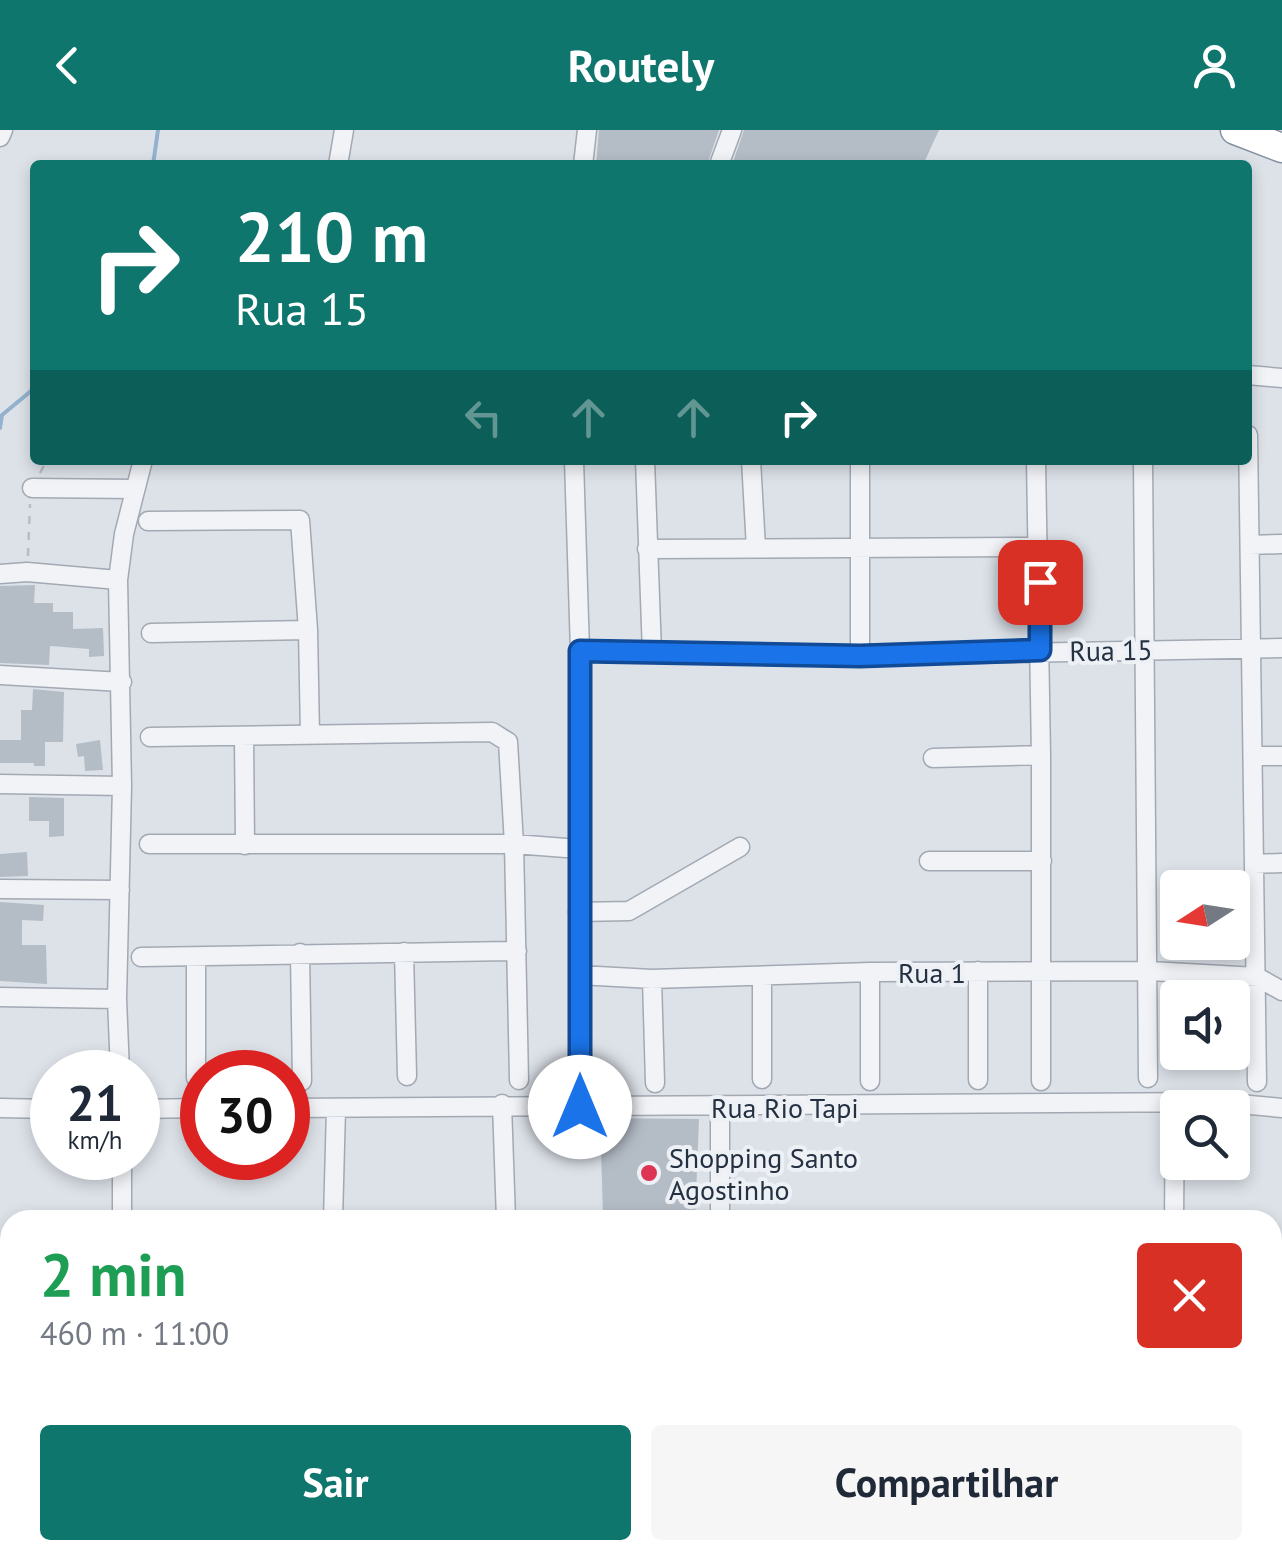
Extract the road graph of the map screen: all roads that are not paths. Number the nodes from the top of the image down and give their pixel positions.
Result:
1 (4, 130) edge
2 (344, 130) edge
3 (587, 130) edge
4 (732, 130) edge
5 (1235, 130) edge
6 (0, 137) edge
7 (1282, 148) edge
8 (339, 160) edge
9 (584, 160) edge
10 (721, 160) edge
11 (1252, 375) edge
12 (1282, 378) edge
13 (142, 465) edge
14 (574, 465) edge
15 (645, 465) edge
16 (751, 465) edge
17 (860, 465) edge
18 (1036, 465) edge
19 (1144, 465) edge
20 (1249, 465) edge
21 (32, 488) road end
22 (136, 489) junction
23 (148, 521) dead end
24 (1250, 544) junction
25 (1282, 544) edge
26 (1039, 547) junction
27 (647, 548) junction
28 (756, 548) junction
29 (860, 549) junction
30 (0, 574) edge
31 (118, 580) junction
32 (308, 630) junction
33 (152, 632) dead end
34 (1252, 648) junction
35 (1282, 648) edge
36 (1146, 649) junction
37 (1040, 650) junction
38 (580, 651) junction
39 (652, 653) junction
40 (860, 656) junction
41 (0, 675) edge
42 (122, 682) junction
43 (310, 735) junction
44 (150, 737) dead end
45 (244, 737) junction
46 (1041, 755) junction
47 (1253, 756) junction
48 (1282, 756) edge
49 (932, 758) dead end
50 (0, 784) edge
51 (122, 786) junction
52 (148, 844) dead end
53 (245, 844) junction
54 (514, 844) junction
55 (740, 848) dead end
56 (579, 849) junction
57 (1042, 861) junction
58 (929, 862) dead end
59 (1282, 863) edge
60 (1254, 864) junction
61 (0, 889) edge
62 (120, 890) junction
63 (578, 912) junction
64 (517, 951) junction
65 (404, 952) junction
66 (300, 953) junction
67 (142, 956) dead end
68 (196, 957) junction
69 (1043, 971) junction
70 (1150, 971) junction
71 (870, 972) junction
72 (978, 972) junction
73 (579, 975) junction
74 (762, 977) junction
75 (1257, 977) junction
76 (652, 979) junction
77 (1282, 991) edge
78 (0, 998) edge
79 (116, 999) junction
80 (119, 1050) edge
81 (196, 1050) edge
82 (302, 1050) edge
83 (407, 1076) dead end
84 (762, 1078) dead end
85 (1148, 1078) dead end
86 (519, 1080) dead end
87 (978, 1080) dead end
88 (1041, 1081) dead end
89 (870, 1082) dead end
90 (1256, 1082) dead end
91 (655, 1084) dead end
92 (502, 1104) junction
93 (1160, 1104) edge
94 (1250, 1105) edge
95 (580, 1107) junction
96 (0, 1108) edge
97 (30, 1108) edge
98 (310, 1108) edge
99 (336, 1108) junction
100 (720, 1108) junction
101 (1282, 1108) edge
102 (122, 1180) edge
103 (1174, 1180) edge
104 (122, 1210) edge
105 (333, 1210) edge
106 (506, 1210) edge
107 (720, 1210) edge
108 (1174, 1210) edge

1 - 6 street
2 - 8 street
3 - 9 street
4 - 10 street
5 - 7 highway
11 - 12 street
13 - 22 street
14 - 38 street
15 - 27 street
16 - 28 street
17 - 29 street
18 - 26 street
19 - 36 street
20 - 24 street
21 - 22 street
22 - 31 street
23 - 32 street
24 - 25 street
24 - 34 street
26 - 29 street
26 - 37 street
27 - 28 street
27 - 39 street
28 - 29 street
29 - 40 street
30 - 31 street
31 - 42 street
32 - 33 street
32 - 43 street
34 - 35 street, Rua 15
34 - 36 street, Rua 15
34 - 47 street
36 - 37 street, Rua 15
36 - 70 street
37 - 40 street, Rua 15
37 - 46 street
38 - 39 street, Rua 15
38 - 56 street
39 - 40 street, Rua 15
41 - 42 street
42 - 51 street
43 - 45 street
43 - 54 street
44 - 45 street
45 - 53 street
46 - 49 street
46 - 57 street
47 - 48 street
47 - 60 street
50 - 51 street
51 - 62 street
52 - 53 street
53 - 54 street
54 - 56 street
54 - 64 street
55 - 63 street
56 - 63 street
57 - 58 street
57 - 69 street
59 - 60 street
60 - 75 street
61 - 62 street
62 - 79 street
63 - 73 street
64 - 65 street
64 - 86 street
65 - 66 street
65 - 83 street
66 - 68 street
66 - 82 street
67 - 68 street
68 - 81 street
69 - 70 street, Rua 1
69 - 72 street, Rua 1
69 - 88 street
70 - 75 street, Rua 1
70 - 85 street
71 - 72 street, Rua 1
71 - 74 street, Rua 1
71 - 89 street
72 - 87 street
73 - 76 street, Rua 1
73 - 95 street
74 - 76 street, Rua 1
74 - 84 street
75 - 77 street, Rua 1
75 - 90 street
76 - 91 street
78 - 79 street
79 - 80 street
92 - 95 street, Rua Rio Tapi
92 - 99 street, Rua Rio Tapi
92 - 106 street
93 - 100 street, Rua Rio Tapi
94 - 101 street, Rua Rio Tapi
95 - 100 street, Rua Rio Tapi
96 - 97 street
98 - 99 street, Rua Rio Tapi
99 - 105 street
100 - 107 street
102 - 104 street
103 - 108 street

